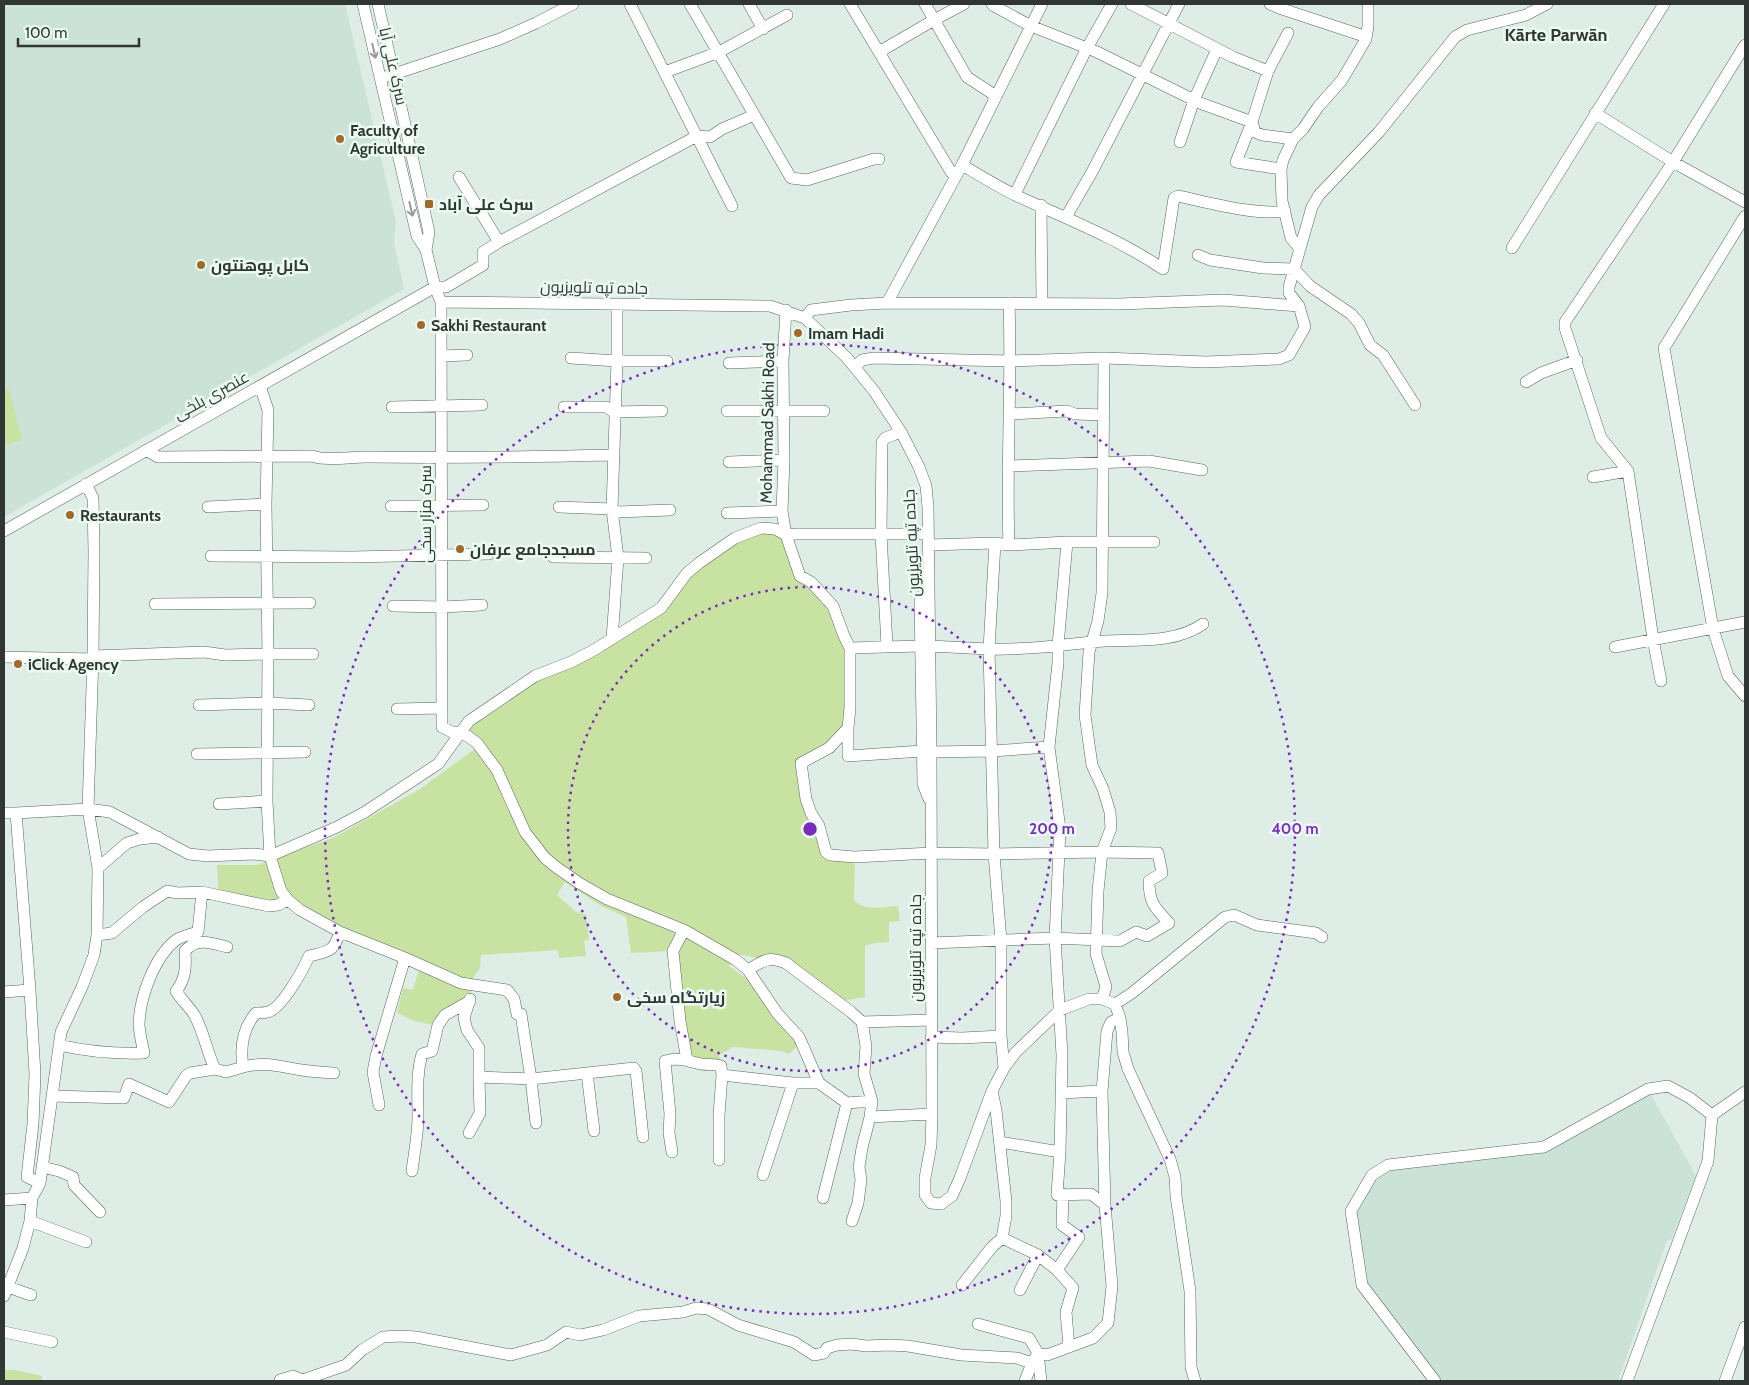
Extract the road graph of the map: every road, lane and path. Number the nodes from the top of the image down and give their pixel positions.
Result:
1 (363, 4) edge
2 (378, 4) edge
3 (572, 4) edge
4 (630, 4) edge
5 (690, 4) edge
6 (749, 4) edge
7 (850, 4) edge
8 (925, 4) edge
9 (964, 4) edge
10 (992, 4) edge
11 (1042, 4) edge
12 (1112, 4) edge
13 (1131, 4) edge
14 (1179, 4) edge
15 (1270, 4) edge
16 (1368, 4) edge
17 (1548, 4) edge
18 (1664, 4) edge
19 (787, 15) dead end
20 (934, 20) junction
21 (1168, 24) junction
22 (1030, 26) junction
23 (763, 29) junction
24 (1288, 33) dead end
25 (1366, 39) junction
26 (1745, 45) edge
27 (1087, 48) junction
28 (1217, 49) junction
29 (719, 52) junction
30 (879, 52) junction
31 (1268, 71) junction
32 (665, 72) junction
33 (394, 74) junction
34 (1141, 75) junction
35 (380, 79) junction
36 (996, 96) junction
37 (1194, 100) junction
38 (1595, 113) junction
39 (754, 115) junction
40 (1252, 122) junction
41 (697, 136) junction
42 (1293, 139) junction
43 (1180, 142) dead end
44 (879, 159) dead end
45 (1673, 162) junction
46 (1281, 169) junction
47 (959, 170) junction
48 (459, 178) dead end
49 (1014, 194) junction
50 (1745, 202) edge
51 (1041, 205) junction
52 (732, 206) dead end
53 (1285, 211) junction
54 (1745, 216) edge
55 (1066, 217) junction
56 (499, 242) junction
57 (1512, 248) dead end
58 (1300, 249) junction
59 (426, 250) junction
60 (1198, 255) dead end
61 (1294, 269) junction
62 (435, 287) junction
63 (441, 302) junction
64 (887, 303) junction
65 (1009, 303) junction
66 (1042, 303) junction
67 (616, 304) junction
68 (1300, 306) junction
69 (786, 310) junction
70 (805, 318) junction
71 (467, 354) dead end
72 (441, 356) junction
73 (571, 358) dead end
74 (1104, 358) junction
75 (1577, 360) junction
76 (617, 361) junction
77 (667, 361) dead end
78 (783, 361) junction
79 (1011, 361) junction
80 (729, 363) dead end
81 (855, 367) junction
82 (1526, 382) dead end
83 (260, 386) junction
84 (441, 405) junction
85 (482, 405) dead end
86 (1415, 405) dead end
87 (392, 407) dead end
88 (564, 407) dead end
89 (662, 411) dead end
90 (727, 411) dead end
91 (782, 411) junction
92 (824, 411) dead end
93 (614, 412) junction
94 (1009, 414) junction
95 (1104, 415) junction
96 (901, 432) junction
97 (146, 450) junction
98 (614, 455) junction
99 (267, 456) junction
100 (442, 458) junction
101 (784, 460) junction
102 (729, 462) dead end
103 (1104, 462) junction
104 (1008, 466) junction
105 (1202, 470) dead end
106 (1628, 471) junction
107 (1593, 477) dead end
108 (86, 484) junction
109 (266, 504) junction
110 (442, 505) junction
111 (483, 505) dead end
112 (208, 506) dead end
113 (391, 506) dead end
114 (559, 507) dead end
115 (612, 509) junction
116 (670, 510) dead end
117 (782, 511) junction
118 (727, 513) dead end
119 (4, 531) edge
120 (881, 534) junction
121 (786, 535) junction
122 (929, 539) junction
123 (1067, 542) junction
124 (1103, 542) junction
125 (1154, 542) dead end
126 (995, 543) junction
127 (1009, 545) junction
128 (442, 554) junction
129 (489, 554) dead end
130 (211, 556) dead end
131 (266, 556) junction
132 (553, 557) dead end
133 (618, 558) junction
134 (646, 558) dead end
135 (310, 603) dead end
136 (154, 604) dead end
137 (267, 604) junction
138 (482, 605) dead end
139 (393, 606) dead end
140 (442, 607) junction
141 (1745, 622) edge
142 (1203, 624) dead end
143 (1713, 629) junction
144 (612, 639) junction
145 (1653, 639) junction
146 (1092, 642) junction
147 (887, 646) junction
148 (925, 646) junction
149 (1058, 646) junction
150 (1615, 647) dead end
151 (850, 648) junction
152 (989, 649) junction
153 (268, 654) junction
154 (313, 654) dead end
155 (4, 657) edge
156 (93, 657) junction
157 (1661, 681) dead end
158 (1745, 696) edge
159 (268, 703) junction
160 (199, 705) dead end
161 (309, 705) dead end
162 (442, 708) junction
163 (397, 709) dead end
164 (848, 728) junction
165 (462, 732) junction
166 (1049, 747) junction
167 (992, 751) junction
168 (305, 752) dead end
169 (927, 752) junction
170 (267, 753) junction
171 (197, 754) dead end
172 (267, 801) junction
173 (218, 804) dead end
174 (88, 809) junction
175 (4, 813) edge
176 (16, 813) junction
177 (158, 837) junction
178 (1102, 852) junction
179 (931, 853) junction
180 (1059, 853) junction
181 (994, 854) junction
182 (270, 856) junction
183 (98, 868) junction
184 (202, 892) junction
185 (288, 900) junction
186 (684, 930) junction
187 (340, 932) junction
188 (98, 935) junction
189 (1322, 937) dead end
190 (1055, 938) junction
191 (1096, 940) junction
192 (1001, 941) junction
193 (931, 944) junction
194 (227, 947) dead end
195 (405, 958) junction
196 (748, 970) junction
197 (472, 985) junction
198 (30, 990) junction
199 (4, 992) edge
200 (1102, 999) junction
201 (470, 1001) junction
202 (1115, 1004) junction
203 (1060, 1010) junction
204 (1120, 1018) junction
205 (931, 1020) junction
206 (862, 1022) junction
207 (1001, 1036) junction
208 (931, 1037) junction
209 (59, 1045) junction
210 (687, 1060) junction
211 (243, 1067) junction
212 (1004, 1068) junction
213 (215, 1069) junction
214 (334, 1073) dead end
215 (587, 1073) junction
216 (722, 1075) junction
217 (479, 1077) junction
218 (531, 1079) junction
219 (819, 1083) junction
220 (792, 1084) junction
221 (992, 1091) junction
222 (1102, 1092) junction
223 (1745, 1092) edge
224 (1060, 1094) junction
225 (52, 1096) junction
226 (872, 1101) junction
227 (847, 1103) junction
228 (379, 1105) dead end
229 (932, 1114) junction
230 (1712, 1115) junction
231 (870, 1116) junction
232 (536, 1124) dead end
233 (594, 1131) dead end
234 (468, 1133) dead end
235 (643, 1137) dead end
236 (1000, 1142) junction
237 (672, 1152) dead end
238 (1060, 1152) junction
239 (718, 1160) dead end
240 (42, 1167) junction
241 (412, 1171) dead end
242 (763, 1175) dead end
243 (40, 1183) junction
244 (1064, 1194) junction
245 (32, 1198) junction
246 (822, 1198) dead end
247 (4, 1200) edge
248 (1105, 1205) junction
249 (100, 1212) dead end
250 (30, 1221) junction
251 (852, 1221) dead end
252 (1002, 1238) junction
253 (86, 1242) dead end
254 (1038, 1255) junction
255 (1058, 1270) junction
256 (962, 1285) dead end
257 (1020, 1290) dead end
258 (6, 1291) edge
259 (31, 1295) dead end
260 (978, 1324) dead end
261 (1745, 1328) edge
262 (4, 1332) edge
263 (52, 1342) dead end
264 (1069, 1347) junction
265 (1038, 1353) junction
266 (1032, 1363) junction
267 (280, 1380) dead end
268 (1025, 1381) edge
269 (1042, 1381) edge
270 (1195, 1381) edge
271 (1435, 1381) edge
272 (1627, 1381) edge
273 (1725, 1381) edge

1 -> 35 street, سرک علی آبا
2 - 33 street
3 - 33 street
4 - 32 street
5 - 29 street
6 - 23 street
7 - 30 street
8 - 20 street
9 - 20 street
10 - 22 street
11 - 22 street
12 - 27 street
13 - 21 street
14 - 21 street
15 - 25 street
16 - 25 street
17 - 58 street
18 - 38 street
19 - 23 street
20 - 30 street
20 - 36 street
21 - 28 street
21 - 34 street
22 - 27 street
22 - 36 street
23 - 29 street
24 - 31 street
25 - 42 street
26 - 45 street
27 - 34 street
27 - 49 street
28 - 31 street
28 - 37 street
29 - 32 street
29 - 39 street
30 - 47 street
31 - 40 street
32 - 41 street
33 - 35 street
33 - 59 street
34 - 37 street
34 - 55 street
35 -> 59 street, سرک علی آبا
36 - 47 street
37 - 40 street
37 - 43 street
38 - 45 street
38 - 57 street
39 - 41 street
39 - 44 street
40 - 42 street
40 - 46 street
41 - 52 street
41 - 56 street
42 - 46 street
45 - 50 street
45 - 75 street
46 - 53 street
47 - 49 street
47 - 64 street
48 - 56 street
49 - 51 street
51 - 55 street
51 - 66 street
53 - 55 street
53 - 58 street
54 - 143 street
56 - 62 street, عنصری بلخی
58 - 61 street
59 - 62 street
60 - 61 street
61 - 68 street
61 - 86 street
62 - 63 street
62 - 83 street, عنصری بلخی
63 - 67 street, جاده تپه تلویزیون
63 - 72 street, سرک مزار سخی
64 - 65 street
64 - 70 street
65 - 66 street
65 - 79 street
66 - 68 street
67 - 69 street, جاده تپه تلویزیون
67 - 76 street
68 - 74 street
69 - 70 street, جاده تپه تلویزیون
69 - 78 street, Mohammad Sakhi Road
70 - 81 street, جاده تپه تلویزیون
71 - 72 street
72 - 84 street, سرک مزار سخی
73 - 76 street
74 - 79 street
74 - 95 street
75 - 82 street
75 - 106 street
76 - 77 street
76 - 93 street
78 - 80 street
78 - 91 street, Mohammad Sakhi Road
79 - 81 street
79 - 94 street
81 - 96 street, جاده تپه تلویزیون
83 - 97 street, عنصری بلخی
83 - 99 street
84 - 85 street
84 - 87 street
84 - 100 street, سرک مزار سخی
88 - 93 street
89 - 93 street
90 - 91 street
91 - 92 street
91 - 101 street, Mohammad Sakhi Road
93 - 98 street
94 - 95 street
94 - 104 street
95 - 103 street
96 - 120 street
96 - 122 street, جاده تپه تلویزیون
97 - 99 street
97 - 108 street, عنصری بلخی
98 - 100 street
98 - 115 street
99 - 100 street
99 - 109 street
100 - 110 street, سرک مزار سخی
101 - 102 street
101 - 117 street, Mohammad Sakhi Road
103 - 104 street
103 - 105 street
103 - 124 street
104 - 127 street
106 - 107 street
106 - 145 street
108 - 119 street, عنصری بلخی
108 - 156 street
109 - 112 street
109 - 131 street
110 - 111 street
110 - 113 street
110 - 128 street, سرک مزار سخی
114 - 115 street
115 - 116 street
115 - 133 street
117 - 118 street
117 - 121 street, Mohammad Sakhi Road
120 - 121 street
120 - 122 street
120 - 147 street
121 - 144 street
121 - 151 street, Mohammad Sakhi Road
122 - 126 street
122 - 148 street, جاده تپه تلویزیون
123 - 124 street
123 - 127 street
123 - 149 street
124 - 125 street
124 - 146 street
126 - 127 street
126 - 152 street
128 - 129 street
128 - 131 street
128 - 140 street, سرک مزار سخی
130 - 131 street
131 - 137 street
132 - 133 street
133 - 134 street
133 - 144 street
135 - 137 street
136 - 137 street
137 - 153 street
138 - 140 street
139 - 140 street
140 - 162 street, سرک مزار سخی
141 - 143 street
142 - 146 street
143 - 145 street
143 - 158 street
144 - 165 street
145 - 150 street
145 - 157 street
146 - 149 street
146 - 178 street
147 - 148 street
147 - 151 street
148 - 152 street
148 - 169 street, جاده تپه تلویزیون
149 - 152 street
149 - 166 street
151 - 164 street
152 - 167 street
153 - 154 street
153 - 156 street
153 - 159 street
155 - 156 street
156 - 174 street
159 - 160 street
159 - 161 street
159 - 170 street
162 - 163 street
162 - 165 street, سرک مزار سخی
164 - 169 street
164 - 179 street
165 - 182 street
165 - 186 street
166 - 167 street
166 - 180 street
167 - 169 street
167 - 181 street
168 - 170 street
169 - 179 street, جاده تپه تلویزیون
170 - 171 street
170 - 172 street
172 - 173 street
172 - 182 street
174 - 176 street
174 - 177 street
174 - 183 street
175 - 176 street
176 - 198 street
177 - 182 street
177 - 183 street
178 - 180 street
178 - 191 street
178 - 191 street
179 - 181 street
179 - 193 street, جاده تپه تلویزیون
180 - 181 street
180 - 190 street
181 - 192 street
182 - 185 street
183 - 188 street
184 - 185 street
184 - 188 street
184 - 209 street
185 - 187 street
186 - 196 street
186 - 210 street
187 - 195 street
187 - 211 street
188 - 209 street
189 - 202 street
190 - 191 street
190 - 192 street
190 - 203 street
191 - 200 street
192 - 193 street
192 - 207 street
193 - 205 street, جاده تپه تلویزیون
194 - 213 street
195 - 197 street
195 - 228 street
196 - 206 street
196 - 219 street
197 - 201 street
197 - 218 street
198 - 199 street
198 - 243 street
200 - 202 street
200 - 203 street
201 - 217 street
201 - 241 street
202 - 204 street
203 - 212 street, جاده تپه تلویزیون
203 - 224 street
204 - 222 street
204 - 270 street
205 - 206 street
205 - 208 street, جاده تپه تلویزیون
206 - 226 street
207 - 208 street
207 - 212 street
208 - 229 street, جاده تپه تلویزیون
209 - 225 street
210 - 216 street
210 - 237 street
211 - 213 street
211 - 214 street
212 - 221 street, جاده تپه تلویزیون
213 - 225 street
215 - 218 street
215 - 233 street
215 - 235 street
216 - 220 street
216 - 239 street
217 - 218 street
217 - 234 street
218 - 232 street
219 - 220 street
219 - 227 street
220 - 242 street
221 - 229 street, جاده تپه تلویزیون
221 - 236 street
222 - 224 street
222 - 248 street
223 - 230 street
224 - 238 street
225 - 240 street
226 - 227 street
226 - 231 street
227 - 246 street
229 - 231 street
230 - 271 street
230 - 272 street
231 - 251 street
236 - 238 street
236 - 252 street
238 - 244 street
240 - 243 street
240 - 249 street
243 - 245 street
244 - 248 street
244 - 255 street
245 - 247 street
245 - 250 street
248 - 264 street
250 - 253 street
250 - 258 street
252 - 254 street
252 - 256 street
254 - 255 street
254 - 257 street
255 - 264 street
258 - 259 street
260 - 265 street
261 - 273 street
262 - 263 street
264 - 265 street
265 - 266 street
265 - 269 street
266 - 267 street
266 - 268 street

